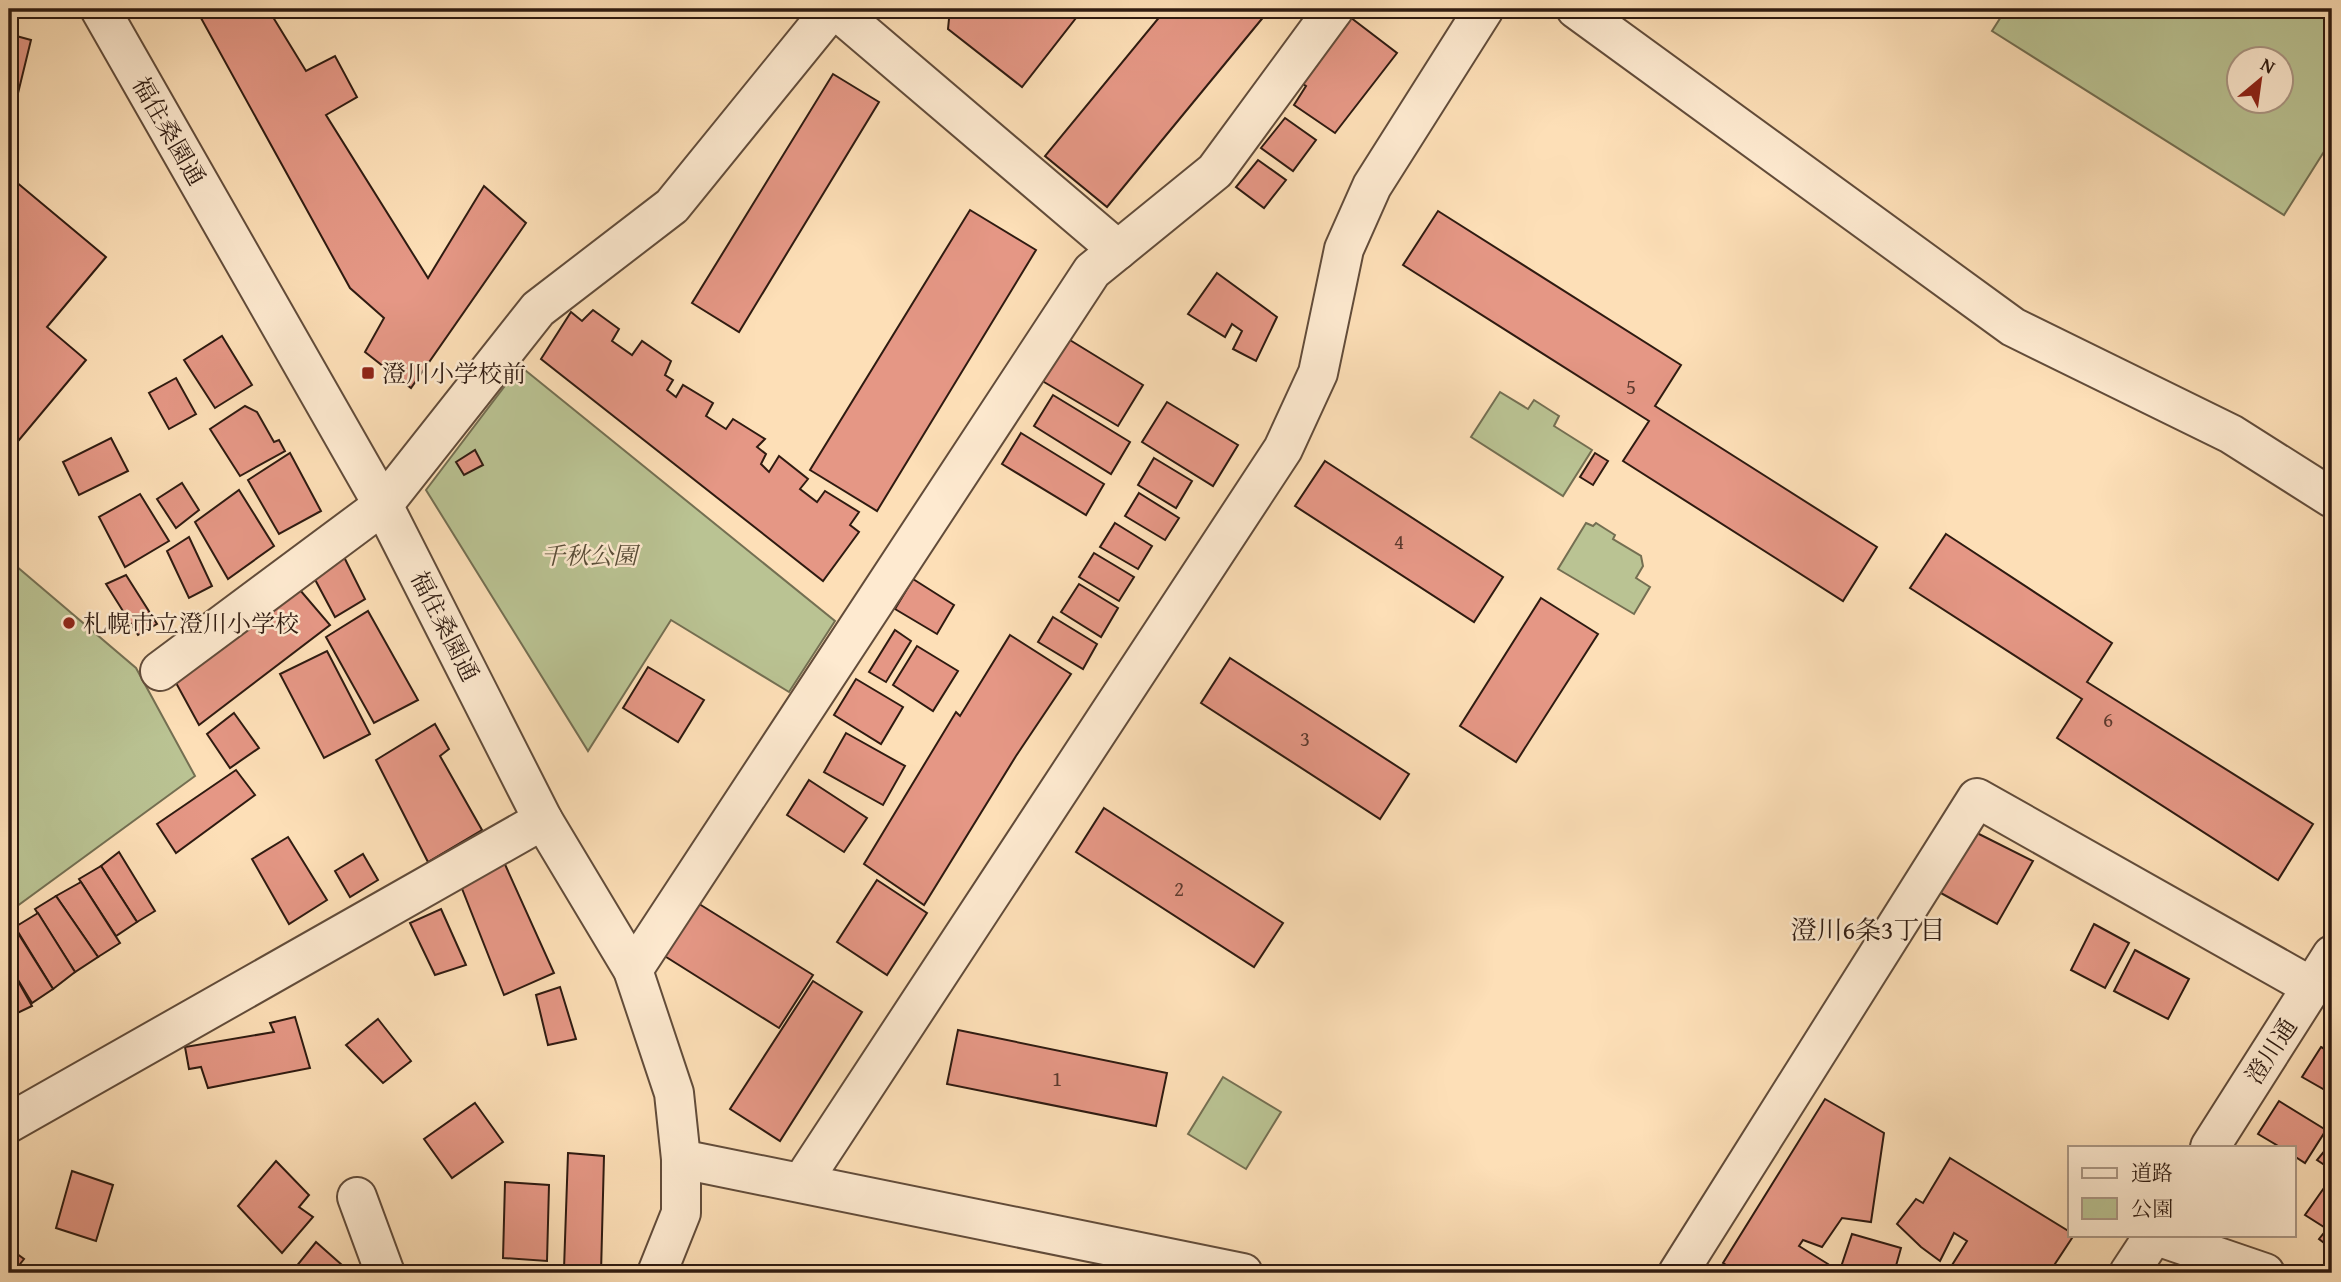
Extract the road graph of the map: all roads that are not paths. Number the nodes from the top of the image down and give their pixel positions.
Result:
1 (100, 9) edge
2 (834, 9) edge
3 (1334, 9) edge
4 (1484, 9) edge
5 (1576, 9) edge
6 (1118, 250) junction
7 (2332, 498) edge
8 (383, 505) junction
9 (160, 671) dead end
10 (543, 820) junction
11 (2332, 955) edge
12 (633, 970) junction
13 (2312, 987) junction
14 (9, 1123) edge
15 (2211, 1146) edge
16 (681, 1159) junction
17 (802, 1182) junction
18 (357, 1197) dead end
19 (2153, 1236) edge
20 (2157, 1236) edge
21 (384, 1273) edge
22 (657, 1273) edge
23 (1243, 1273) edge
24 (1678, 1273) edge
25 (2129, 1273) edge
26 (2265, 1273) edge

1 - 8 street, 福住桑園通
2 - 6 street
2 - 8 street
3 - 6 street
4 - 17 street
5 - 7 street
6 - 12 street
8 - 9 street
8 - 10 street, 福住桑園通
10 - 12 street, 福住桑園通
10 - 14 street
11 - 13 street, 澄川通
12 - 16 street, 福住桑園通
13 - 15 street, 澄川通
13 - 24 street
16 - 17 street
16 - 22 street, 福住桑園通
17 - 23 street
18 - 21 street
19 - 25 street
20 - 26 street

